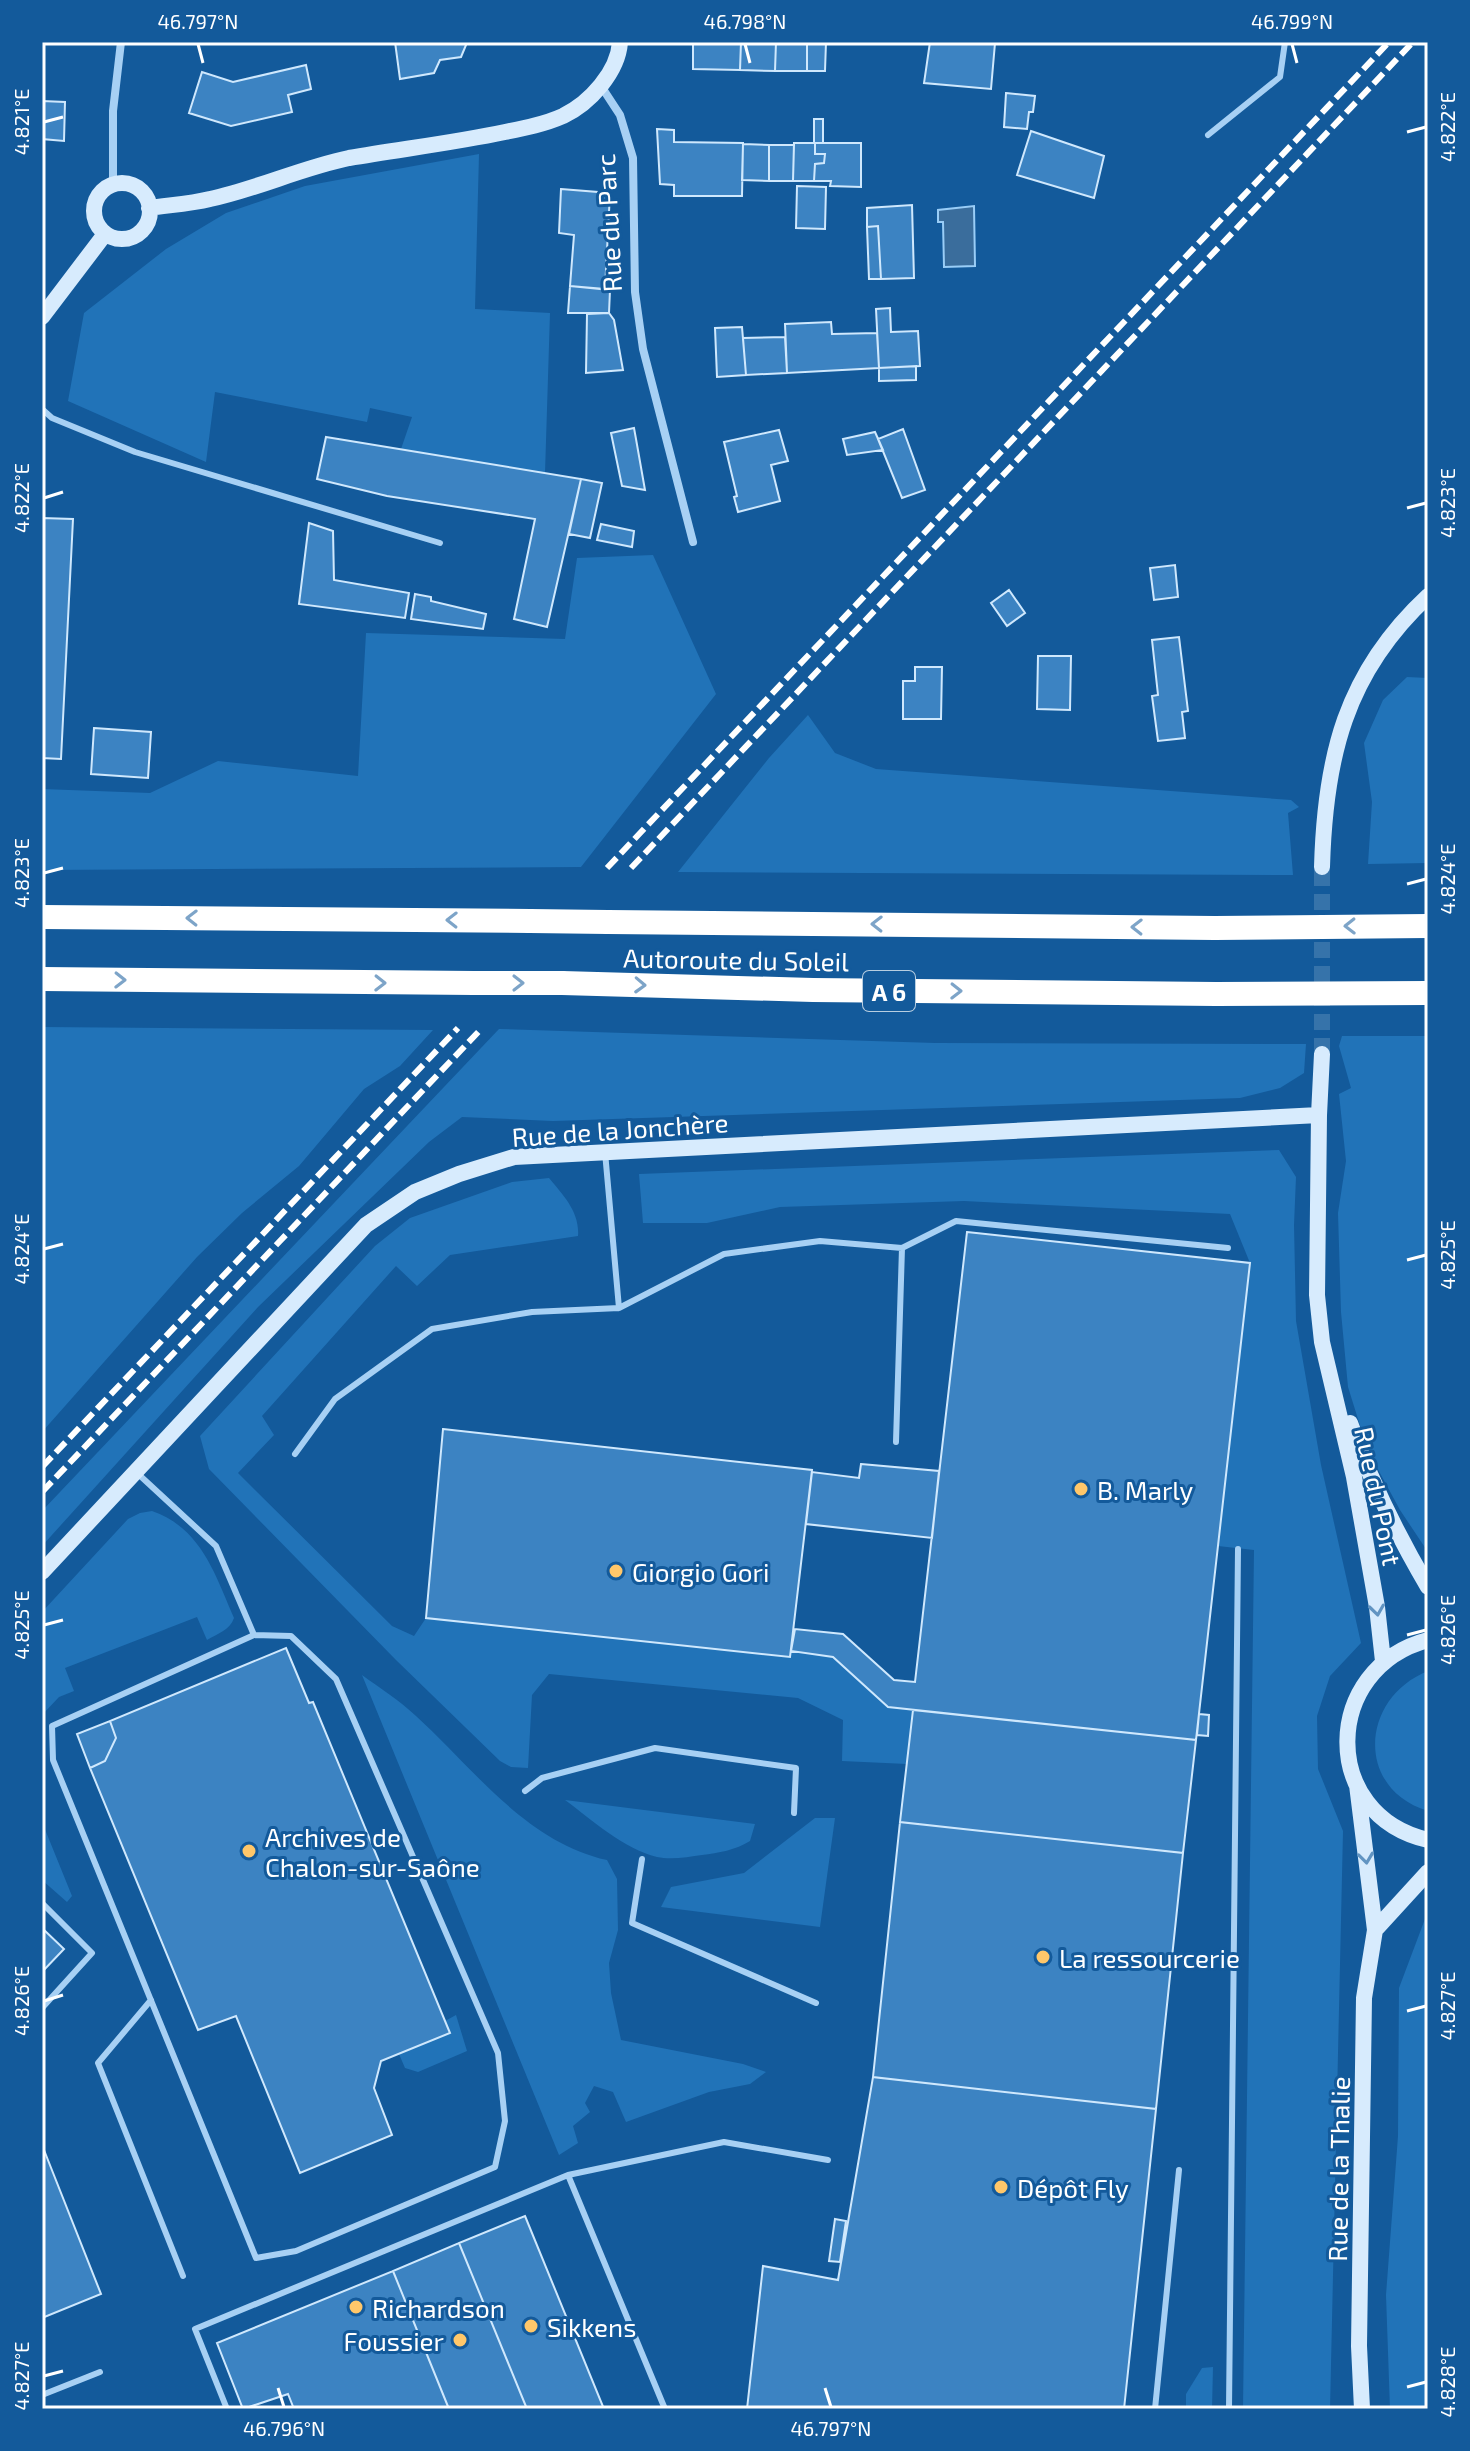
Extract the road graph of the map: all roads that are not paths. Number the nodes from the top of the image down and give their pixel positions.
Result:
1 (121, 42) edge
2 (620, 42) edge
3 (1285, 42) edge
4 (601, 86) junction
5 (1208, 135) dead end
6 (113, 184) junction
7 (149, 208) junction
8 (105, 234) junction
9 (42, 317) edge
10 (42, 409) edge
11 (693, 542) dead end
12 (440, 543) dead end
13 (1428, 596) edge
14 (1322, 867) tunnel mouth
15 (42, 917) edge
16 (1428, 926) edge
17 (42, 979) edge
18 (1428, 993) edge
19 (1322, 1054) tunnel mouth
20 (1319, 1115) junction
21 (605, 1152) junction
22 (902, 1248) junction
23 (1228, 1248) dead end
24 (619, 1308) junction
25 (1322, 1342) junction
26 (896, 1442) dead end
27 (295, 1454) dead end
28 (136, 1472) junction
29 (1238, 1549) dead end
30 (42, 1572) edge
31 (1428, 1587) edge
32 (254, 1635) junction
33 (1428, 1640) edge
34 (1383, 1661) junction
35 (1357, 1785) junction
36 (525, 1791) dead end
37 (794, 1813) dead end
38 (1428, 1840) edge
39 (642, 1859) dead end
40 (1428, 1872) edge
41 (42, 1903) edge
42 (1375, 1930) junction
43 (151, 2000) junction
44 (816, 2003) dead end
45 (42, 2008) edge
46 (828, 2160) dead end
47 (1179, 2170) dead end
48 (568, 2175) junction
49 (183, 2276) dead end
50 (100, 2372) dead end
51 (42, 2395) edge
52 (227, 2409) edge
53 (665, 2409) edge
54 (1155, 2409) edge
55 (1229, 2409) edge
56 (1362, 2409) edge

1 - 6 street
2 - 4 street
3 - 5 lane
4 - 7 street
4 - 11 street, Rue du Parc
6 - 7 street
6 - 8 street
7 - 8 street
8 - 9 street
10 - 12 lane
13 - 14 street
16 -> 15 highway, Autoroute du Soleil, bridge
17 -> 18 highway, Autoroute du Soleil / A 6, bridge
19 - 20 street, Rue du Pont
20 - 21 street, Rue de la Jonchère
20 - 25 street, Rue du Pont
21 - 24 lane
21 - 28 street, Rue de la Jonchère
22 - 23 lane
22 - 24 lane
22 - 26 lane
24 - 27 lane
25 - 31 street, Rue du Pont
25 -> 34 street, Rue du Pont
28 - 30 street, Rue de la Jonchère
28 - 32 lane
29 - 55 lane
32 - 43 lane
32 - 43 lane
33 - 34 street
34 - 35 street, Rue de la Thalie
35 - 38 street
35 -> 42 street, Rue de la Thalie
36 - 37 lane
39 - 44 lane
40 - 42 street
41 - 45 lane
42 - 56 street, Rue de la Thalie
43 - 49 lane
46 - 48 lane
47 - 54 lane
48 - 52 lane
48 - 53 lane
50 - 51 lane

